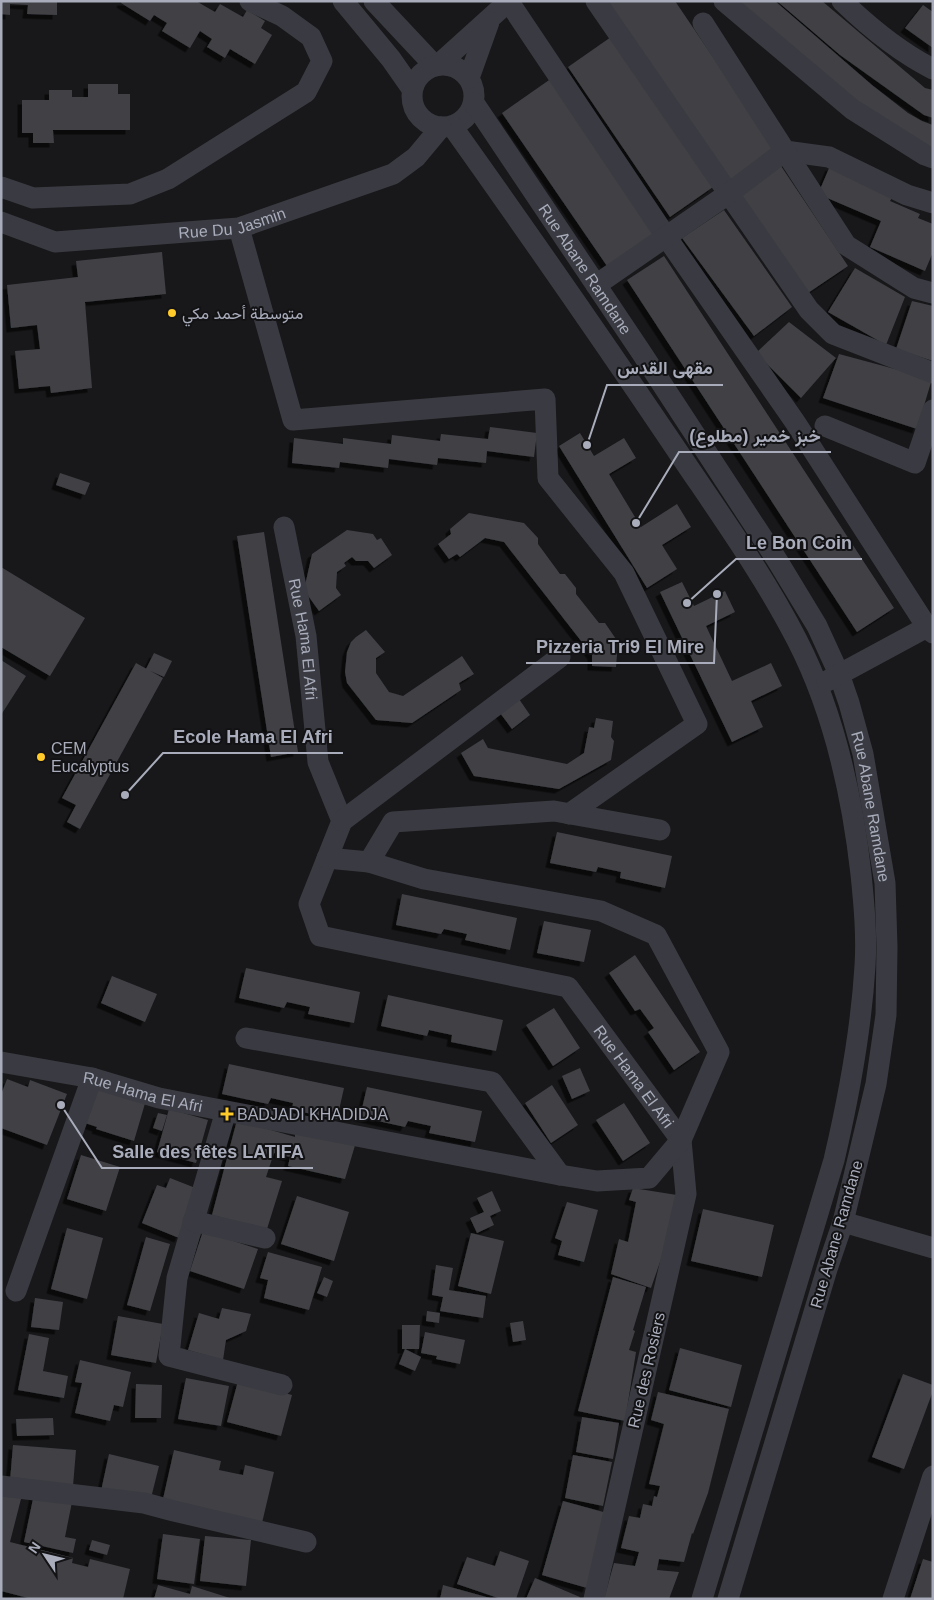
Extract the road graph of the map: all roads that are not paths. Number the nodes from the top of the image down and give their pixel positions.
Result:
1 (250, 1) edge
2 (343, 1) edge
3 (374, 1) edge
4 (509, 1) edge
5 (596, 1) edge
6 (724, 1) edge
7 (842, 1) edge
8 (492, 17) junction
9 (703, 23) dead end
10 (436, 65) junction
11 (933, 69) edge
12 (469, 78) junction
13 (412, 89) junction
14 (474, 103) junction
15 (447, 127) junction
16 (785, 151) junction
17 (933, 158) edge
18 (1, 187) edge
19 (728, 194) junction
20 (933, 203) edge
21 (1, 222) edge
22 (239, 228) junction
23 (666, 235) junction
24 (596, 284) junction
25 (933, 293) edge
26 (933, 373) edge
27 (933, 410) edge
28 (825, 426) dead end
29 (284, 526) dead end
30 (930, 630) edge
31 (560, 657) dead end
32 (839, 674) junction
33 (818, 687) junction
34 (569, 814) junction
35 (342, 821) junction
36 (660, 830) dead end
37 (327, 858) junction
38 (369, 862) junction
39 (246, 1038) dead end
40 (1, 1062) edge
41 (92, 1078) junction
42 (226, 1112) junction
43 (681, 1140) junction
44 (560, 1174) junction
45 (193, 1221) junction
46 (843, 1222) junction
47 (265, 1238) dead end
48 (933, 1248) edge
49 (16, 1291) dead end
50 (282, 1385) dead end
51 (933, 1476) edge
52 (1, 1486) edge
53 (306, 1542) dead end
54 (594, 1599) edge
55 (702, 1599) edge
56 (728, 1599) edge
57 (893, 1599) edge

1 - 18 street
2 - 13 street
3 - 10 street
4 - 8 street
4 - 23 street
5 - 19 street
6 - 17 street
7 - 11 street
8 - 10 street
8 - 12 street
9 - 16 street
10 - 12 street
10 - 13 street
12 - 14 street
13 - 15 street
14 - 15 street
14 - 24 street, Rue Abane Ramdane
15 - 22 street, Rue Du Jasmin
15 - 33 street
16 - 19 street
16 - 20 street
16 - 25 street
19 - 23 street
19 - 26 street
21 - 22 street, Rue Du Jasmin
22 - 34 street
23 - 24 street
23 - 30 street
24 - 32 street, Rue Abane Ramdane
27 - 28 street
29 - 35 street, Rue Hama El Afri
30 - 32 street
31 - 35 street
32 - 33 street
32 - 46 street, Rue Abane Ramdane
33 - 55 street
34 - 36 street
34 - 38 street
35 - 37 street, Rue Hama El Afri
37 - 38 street
37 - 43 street, Rue Hama El Afri
38 - 43 street
39 - 44 street
40 - 41 street, Rue Hama El Afri
41 - 42 street, Rue Hama El Afri
41 - 49 street
42 - 44 street, Rue Hama El Afri
42 - 45 street
43 - 44 street, Rue Hama El Afri
43 - 54 street, Rue des Rosiers
45 - 47 street
45 - 50 street
46 - 48 street
46 - 56 street, Rue Abane Ramdane
51 - 57 street
52 - 53 street

